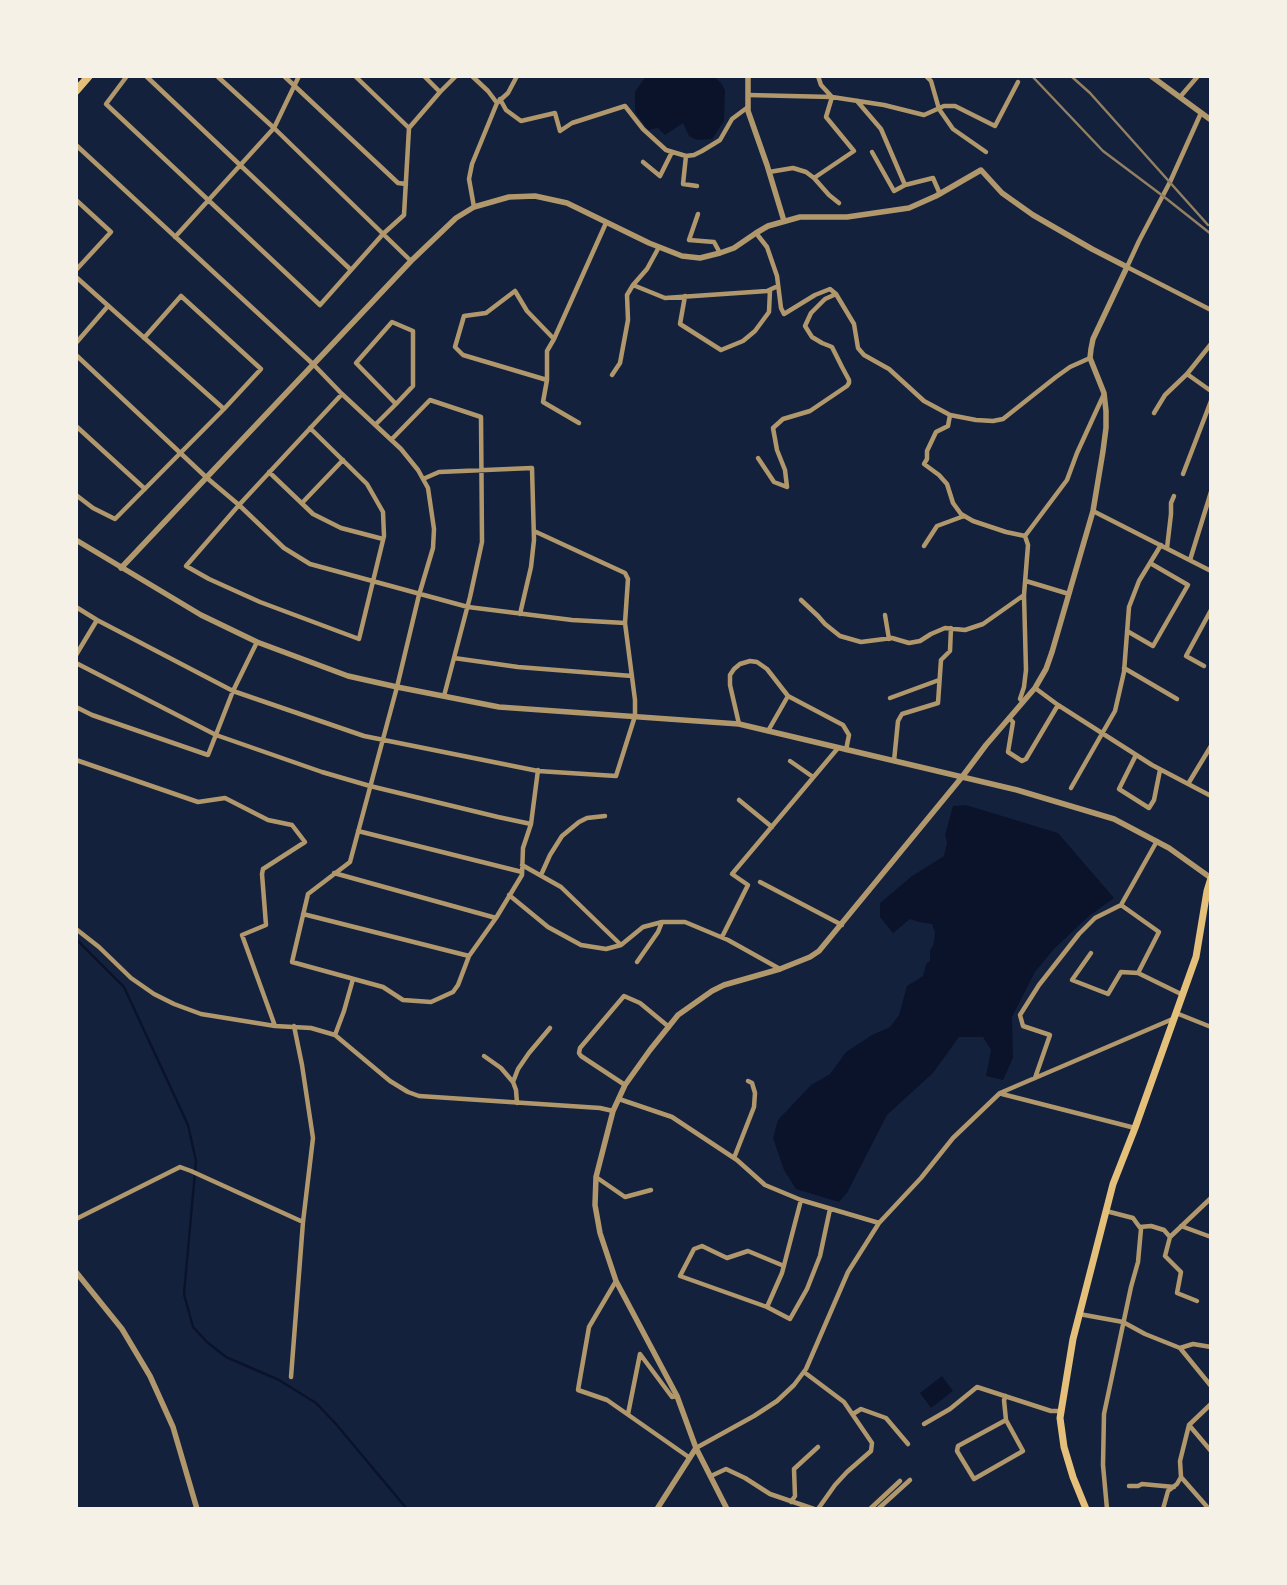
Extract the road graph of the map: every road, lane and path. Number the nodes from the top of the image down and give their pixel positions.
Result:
1 (89, 76) edge
2 (127, 76) edge
3 (146, 76) edge
4 (217, 76) edge
5 (284, 76) edge
6 (300, 76) edge
7 (355, 76) edge
8 (424, 76) edge
9 (456, 76) edge
10 (472, 76) edge
11 (517, 76) edge
12 (748, 76) edge
13 (818, 76) edge
14 (926, 76) edge
15 (1151, 76) edge
16 (1198, 76) edge
17 (1018, 82) dead end
18 (295, 86) junction
19 (76, 91) edge
20 (440, 92) junction
21 (748, 95) junction
22 (832, 97) junction
23 (1180, 97) junction
24 (498, 101) junction
25 (857, 101) junction
26 (748, 106) junction
27 (939, 109) junction
28 (1201, 113) junction
29 (1211, 120) edge
30 (274, 128) junction
31 (409, 128) junction
32 (76, 145) edge
33 (672, 152) junction
34 (872, 152) dead end
35 (986, 152) dead end
36 (686, 156) junction
37 (643, 162) dead end
38 (240, 166) junction
39 (769, 172) junction
40 (814, 178) junction
41 (406, 184) junction
42 (697, 186) dead end
43 (905, 186) junction
44 (940, 194) junction
45 (76, 200) edge
46 (209, 200) junction
47 (839, 203) dead end
48 (474, 207) junction
49 (698, 214) dead end
50 (784, 221) junction
51 (606, 223) junction
52 (756, 233) junction
53 (383, 234) junction
54 (175, 237) junction
55 (659, 247) junction
56 (720, 254) junction
57 (411, 261) junction
58 (1127, 267) junction
59 (76, 270) edge
60 (351, 270) junction
61 (76, 277) edge
62 (633, 285) junction
63 (778, 286) junction
64 (770, 290) junction
65 (836, 294) junction
66 (684, 296) junction
67 (108, 306) junction
68 (1211, 310) edge
69 (144, 338) junction
70 (554, 340) junction
71 (76, 343) edge
72 (1211, 344) edge
73 (76, 356) edge
74 (1090, 358) junction
75 (314, 365) junction
76 (1187, 374) junction
77 (612, 375) dead end
78 (547, 380) junction
79 (1211, 391) edge
80 (1104, 393) junction
81 (342, 394) junction
82 (1211, 401) edge
83 (396, 404) junction
84 (224, 409) junction
85 (1154, 413) dead end
86 (950, 415) junction
87 (579, 423) dead end
88 (375, 425) junction
89 (76, 426) edge
90 (310, 428) junction
91 (391, 440) junction
92 (181, 452) junction
93 (758, 458) dead end
94 (343, 460) junction
95 (481, 469) junction
96 (270, 472) junction
97 (1183, 474) dead end
98 (207, 478) junction
99 (423, 479) junction
100 (145, 488) junction
101 (1211, 492) edge
102 (76, 495) edge
103 (1174, 496) dead end
104 (302, 503) junction
105 (239, 505) junction
106 (1205, 510) junction
107 (1093, 511) junction
108 (1211, 512) edge
109 (964, 516) junction
110 (534, 531) junction
111 (1025, 536) junction
112 (383, 539) junction
113 (76, 540) edge
114 (1161, 545) junction
115 (924, 546) dead end
116 (1166, 548) junction
117 (1190, 560) junction
118 (1150, 563) junction
119 (122, 568) junction
120 (1211, 571) edge
121 (1026, 581) junction
122 (374, 582) junction
123 (1069, 594) junction
124 (419, 595) junction
125 (1024, 595) junction
126 (801, 600) dead end
127 (76, 607) edge
128 (468, 608) junction
129 (1211, 610) edge
130 (520, 614) junction
131 (885, 615) dead end
132 (97, 620) junction
133 (625, 623) junction
134 (951, 628) junction
135 (1127, 631) junction
136 (889, 639) junction
137 (256, 642) junction
138 (76, 656) edge
139 (454, 658) junction
140 (76, 662) edge
141 (1204, 666) dead end
142 (1124, 668) junction
143 (632, 676) junction
144 (939, 680) junction
145 (398, 688) junction
146 (1035, 688) junction
147 (233, 691) junction
148 (444, 696) junction
149 (788, 696) junction
150 (890, 698) dead end
151 (1177, 699) dead end
152 (1023, 702) junction
153 (1058, 705) junction
154 (76, 707) edge
155 (635, 716) junction
156 (1009, 718) junction
157 (739, 724) junction
158 (768, 731) junction
159 (1102, 734) junction
160 (216, 735) junction
161 (383, 740) junction
162 (1211, 746) edge
163 (838, 748) junction
164 (846, 750) junction
165 (1136, 755) junction
166 (76, 760) edge
167 (790, 761) dead end
168 (894, 761) junction
169 (1160, 770) junction
170 (538, 771) junction
171 (813, 777) junction
172 (962, 777) junction
173 (1188, 784) junction
174 (370, 786) junction
175 (1071, 788) dead end
176 (1211, 796) edge
177 (739, 800) dead end
178 (605, 816) dead end
179 (531, 824) junction
180 (772, 827) junction
181 (358, 831) junction
182 (1157, 841) junction
183 (522, 865) junction
184 (522, 872) junction
185 (334, 873) junction
186 (541, 875) junction
187 (1211, 878) edge
188 (760, 882) dead end
189 (510, 895) junction
190 (1121, 905) junction
191 (303, 914) junction
192 (496, 918) junction
193 (662, 922) junction
194 (842, 925) junction
195 (76, 929) edge
196 (722, 937) junction
197 (621, 945) junction
198 (1091, 953) dead end
199 (469, 956) junction
200 (637, 962) dead end
201 (780, 969) junction
202 (1138, 973) junction
203 (353, 979) junction
204 (1183, 995) junction
205 (1175, 1015) junction
206 (275, 1026) junction
207 (294, 1026) junction
208 (669, 1027) junction
209 (1211, 1027) edge
210 (550, 1028) dead end
211 (335, 1035) junction
212 (484, 1056) dead end
213 (1035, 1078) junction
214 (748, 1081) dead end
215 (513, 1082) junction
216 (625, 1085) junction
217 (1000, 1094) junction
218 (619, 1099) junction
219 (516, 1103) junction
220 (613, 1111) junction
221 (1135, 1128) junction
222 (734, 1158) junction
223 (596, 1177) junction
224 (651, 1190) dead end
225 (1211, 1198) edge
226 (801, 1200) junction
227 (830, 1209) junction
228 (1106, 1211) junction
229 (76, 1219) edge
230 (303, 1222) junction
231 (879, 1223) junction
232 (1140, 1226) junction
233 (1181, 1226) junction
234 (1211, 1237) edge
235 (1170, 1238) junction
236 (784, 1266) junction
237 (76, 1272) edge
238 (616, 1281) junction
239 (1197, 1301) dead end
240 (767, 1307) junction
241 (1079, 1314) junction
242 (1123, 1322) junction
243 (1211, 1347) edge
244 (1180, 1348) junction
245 (804, 1372) junction
246 (291, 1377) dead end
247 (1211, 1386) edge
248 (677, 1396) junction
249 (1006, 1396) junction
250 (1211, 1404) edge
251 (1061, 1411) junction
252 (628, 1414) junction
253 (853, 1414) junction
254 (1006, 1420) junction
255 (924, 1424) dead end
256 (1189, 1425) junction
257 (908, 1444) dead end
258 (818, 1447) dead end
259 (696, 1448) junction
260 (1211, 1451) edge
261 (690, 1458) junction
262 (711, 1476) junction
263 (1181, 1477) junction
264 (910, 1480) dead end
265 (900, 1481) dead end
266 (1129, 1486) dead end
267 (1174, 1486) junction
268 (791, 1502) junction
269 (197, 1509) edge
270 (657, 1509) edge
271 (727, 1509) edge
272 (814, 1509) edge
273 (870, 1509) edge
274 (878, 1509) edge
275 (1086, 1509) edge
276 (1108, 1509) edge
277 (1163, 1509) edge
278 (1209, 1509) edge

1 - 19 main road
2 - 46 street
3 - 38 street
4 - 30 street
5 - 18 street
6 - 18 street
7 - 31 street
8 - 20 street
9 - 20 street
10 - 24 street
11 - 24 street
12 - 21 street
13 - 22 street
14 - 27 street
15 - 23 street
16 - 23 street
17 - 27 street
18 - 30 street
18 - 41 street
20 - 31 street
21 - 22 street
21 - 26 street
22 - 25 street
22 - 40 street
23 - 28 street
24 - 33 street
24 - 48 street
25 - 27 street
25 - 43 street
26 - 36 street
26 - 39 street
27 - 35 street
28 - 29 street
28 - 58 street
30 - 38 street
30 - 53 street
31 - 41 street
32 - 54 street
33 - 36 street
33 - 37 street
34 - 43 street
36 - 42 street
38 - 46 street
38 - 60 street
39 - 40 street
39 - 50 street
40 - 47 street
41 - 53 street
43 - 44 street
44 - 50 street
44 - 58 street
45 - 59 street
46 - 54 street
46 - 60 street
48 - 51 street
48 - 57 street
49 - 56 street
50 - 52 street
51 - 55 street
51 - 70 street
52 - 56 street
52 - 63 street
53 - 57 street
53 - 60 street
54 - 75 street
55 - 56 street
55 - 62 street
57 - 75 street
58 - 68 street
58 - 74 street
61 - 67 street
62 - 66 street
62 - 77 street
63 - 64 street
63 - 65 street
64 - 66 street
64 - 66 street
65 - 86 street
65 - 93 street
67 - 69 street
67 - 71 street
69 - 84 street
69 - 84 street
70 - 78 street
70 - 78 street
72 - 76 street
73 - 92 street
74 - 80 street
74 - 86 street
75 - 81 street
75 - 98 street
76 - 79 street
76 - 85 street
78 - 87 street
80 - 107 street
80 - 111 street
81 - 88 street
81 - 90 street
82 - 97 street
83 - 83 street
83 - 88 street
84 - 92 street
86 - 109 street
88 - 91 street
89 - 100 street
90 - 94 street
90 - 96 street
91 - 95 street
91 - 99 street
92 - 98 street
92 - 100 street
94 - 104 street
94 - 112 street
95 - 99 street
95 - 110 street
95 - 128 street
96 - 104 street
96 - 105 street
98 - 105 street
98 - 119 street
99 - 124 street
100 - 102 street
101 - 106 street
103 - 116 street
104 - 112 street
105 - 122 street
105 - 122 street
106 - 108 street
106 - 117 street
107 - 114 street
107 - 123 street
109 - 111 street
109 - 115 street
110 - 130 street
110 - 133 street
111 - 121 street
112 - 122 street
113 - 119 street
114 - 116 street
114 - 118 street
116 - 117 street
117 - 120 street
118 - 135 street
118 - 135 street
119 - 137 street
121 - 123 street
121 - 125 street
122 - 124 street
123 - 146 street
124 - 128 street
124 - 145 street
125 - 134 street
125 - 152 street
126 - 136 street
127 - 132 street
128 - 130 street
128 - 139 street
129 - 141 street
130 - 133 street
131 - 136 street
132 - 138 street
132 - 147 street
133 - 143 street
134 - 136 street
134 - 144 street
135 - 142 street
137 - 145 street
137 - 147 street
139 - 143 street
139 - 148 street
140 - 160 street
142 - 151 street
142 - 159 street
143 - 155 street
144 - 150 street
144 - 168 street
145 - 148 street
145 - 161 street
146 - 152 street
146 - 153 street
147 - 160 street
147 - 161 street
148 - 155 street
149 - 157 street
149 - 158 street
149 - 164 street
152 - 156 street
153 - 156 street
153 - 159 street
154 - 160 street
155 - 157 street
155 - 170 street
156 - 172 street
157 - 158 street
158 - 163 street
159 - 165 street
159 - 175 street
160 - 174 street
161 - 170 street
161 - 174 street
162 - 173 street
163 - 164 street
163 - 171 street
164 - 168 street
165 - 169 street
165 - 169 street
166 - 206 street
167 - 171 street
168 - 172 street
169 - 173 street
170 - 179 street
171 - 180 street
172 - 182 street
172 - 194 street
173 - 176 street
174 - 179 street
174 - 181 street
177 - 180 street
178 - 186 street
179 - 183 street
180 - 196 street
181 - 184 street
181 - 185 street
182 - 187 street
182 - 190 street
183 - 184 street
183 - 186 street
184 - 189 street
185 - 191 street
185 - 192 street
186 - 197 street
187 - 204 main road
188 - 194 street
189 - 192 street
189 - 197 street
190 - 202 street
190 - 213 street
191 - 199 street
191 - 203 street
192 - 199 street
193 - 196 street
193 - 197 street
193 - 200 street
194 - 201 street
195 - 206 street
196 - 201 street
198 - 202 street
199 - 203 street
201 - 208 street
202 - 204 street
203 - 211 street
204 - 205 main road
205 - 209 street
205 - 213 street
205 - 221 main road
206 - 207 street
207 - 211 street
207 - 230 street
208 - 216 street
208 - 216 street
210 - 215 street
211 - 219 street
212 - 215 street
213 - 217 street
214 - 222 street
215 - 219 street
216 - 218 street
217 - 221 street
217 - 231 street
218 - 220 street
218 - 222 street
219 - 220 street
220 - 223 street
221 - 228 main road
222 - 226 street
223 - 224 street
223 - 238 street
225 - 233 street
226 - 227 street
226 - 236 street
227 - 231 street
227 - 240 street
228 - 232 street
228 - 241 main road
229 - 230 street
230 - 246 street
231 - 245 street
232 - 235 street
232 - 242 street
233 - 234 street
233 - 235 street
235 - 239 street
236 - 240 street
236 - 240 street
237 - 269 street
238 - 248 street
238 - 252 street
241 - 242 street
241 - 251 main road
242 - 244 street
242 - 276 street
243 - 244 street
244 - 247 street
245 - 253 street
245 - 259 street
248 - 252 street
248 - 259 street
249 - 251 street
249 - 254 street
249 - 255 street
250 - 256 street
251 - 275 main road
252 - 261 street
253 - 257 street
253 - 272 street
254 - 254 street
256 - 260 street
256 - 263 street
258 - 268 street
259 - 261 street
259 - 262 street
261 - 270 street
262 - 268 street
262 - 271 street
263 - 267 street
263 - 278 street
264 - 274 street
265 - 273 street
266 - 267 street
267 - 277 street
268 - 272 street

